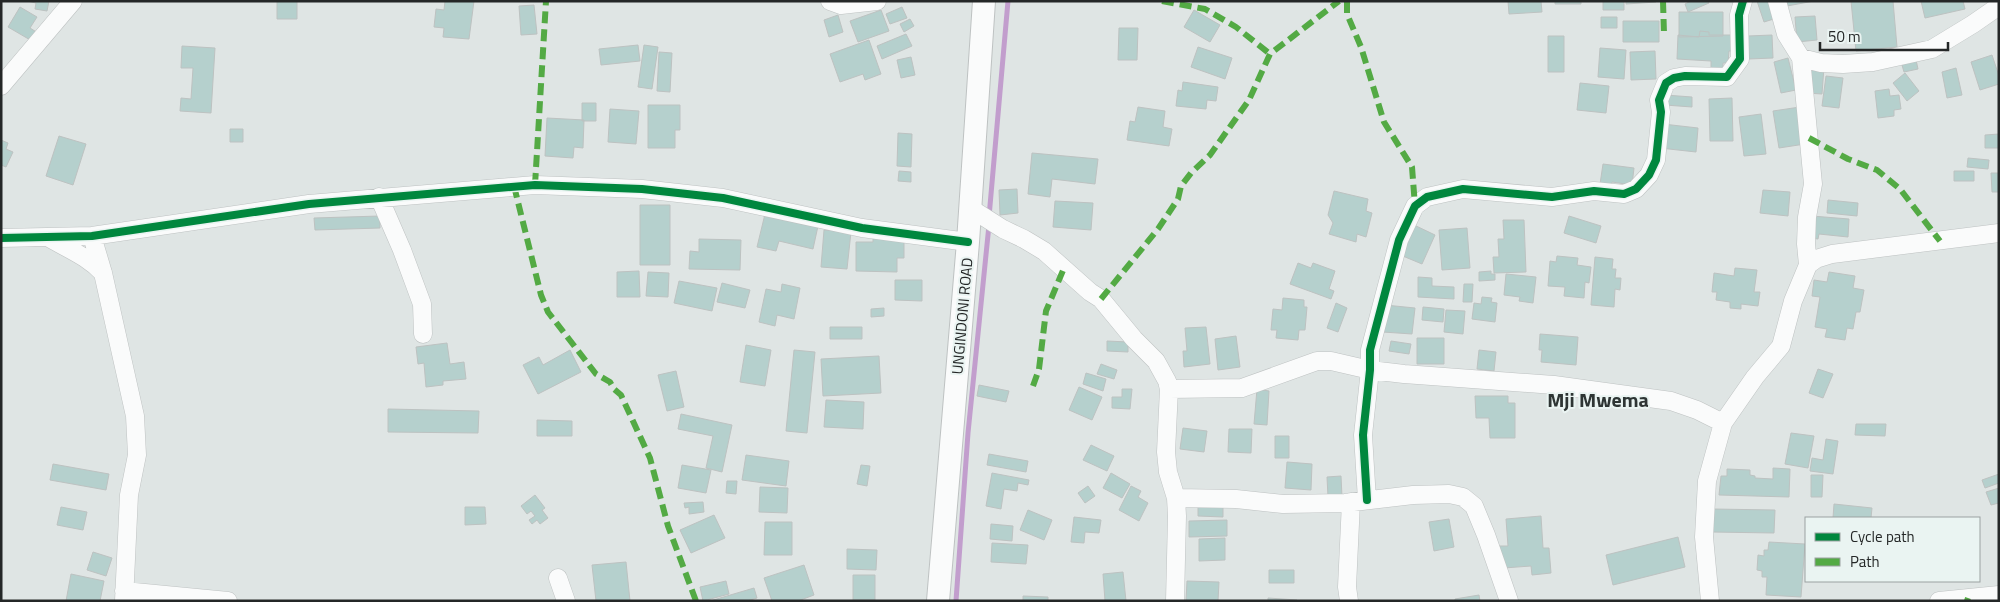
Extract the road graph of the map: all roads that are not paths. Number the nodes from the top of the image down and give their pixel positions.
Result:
1 (73, 1) edge
2 (830, 1) edge
3 (877, 1) edge
4 (984, 1) edge
5 (1743, 1) edge
6 (1777, 1) edge
7 (1999, 6) edge
8 (1801, 58) junction
9 (1, 86) edge
10 (378, 197) junction
11 (970, 208) junction
12 (1999, 233) edge
13 (92, 236) junction
14 (1, 238) edge
15 (51, 238) junction
16 (968, 242) junction
17 (1808, 265) junction
18 (103, 274) junction
19 (423, 334) dead end
20 (1370, 370) junction
21 (1169, 389) junction
22 (1723, 423) junction
23 (1176, 498) junction
24 (1359, 502) junction
25 (558, 578) dead end
26 (1999, 594) edge
27 (124, 596) edge
28 (228, 601) edge
29 (566, 601) edge
30 (938, 601) edge
31 (1175, 601) edge
32 (1349, 601) edge
33 (1509, 601) edge
34 (1710, 601) edge
35 (1939, 601) edge

1 - 9 street
2 - 3 street
4 - 11 main road, UNGINDONI ROAD
5 - 20 street
6 - 8 street
7 - 8 street
8 - 17 street
10 - 13 street
10 - 16 street
10 - 19 street
11 - 16 main road, UNGINDONI ROAD
11 - 21 street
12 - 17 street
13 - 15 street
13 - 18 street
14 - 15 street
15 - 18 street
16 - 30 main road, UNGINDONI ROAD
17 - 22 street
18 - 27 street
20 - 21 street
20 - 22 street
20 - 24 street
21 - 23 street
22 - 34 street
23 - 24 street
23 - 31 street
24 - 32 street
24 - 33 street
25 - 29 street
26 - 35 street
27 - 28 street

